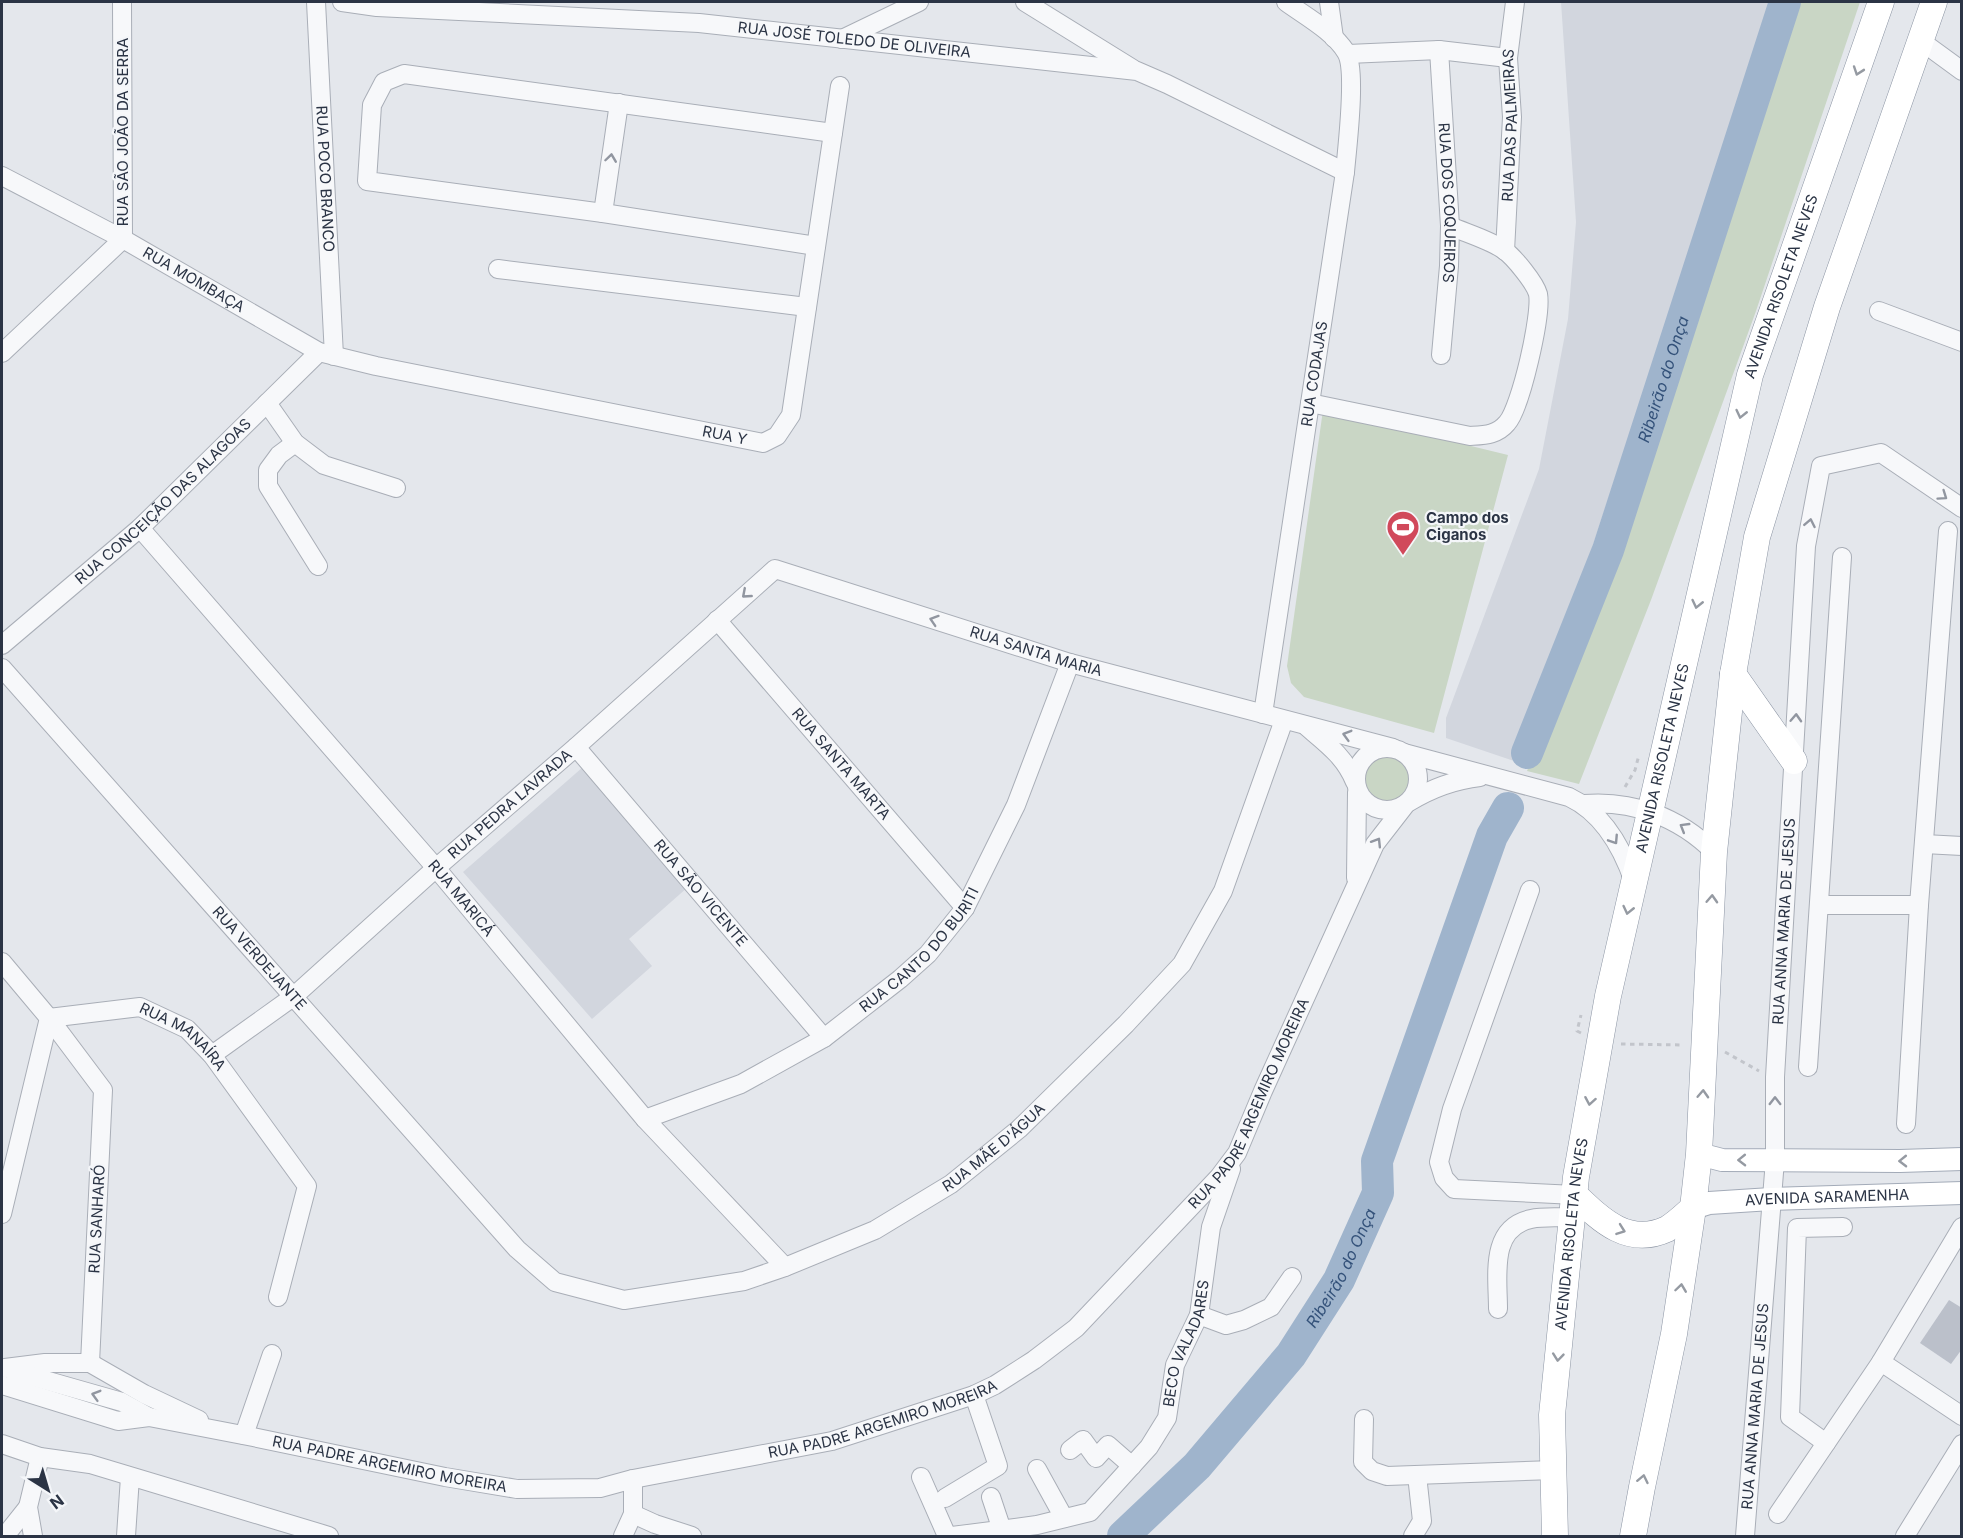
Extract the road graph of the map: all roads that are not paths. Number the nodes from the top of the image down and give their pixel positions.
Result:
1 (122, 2) edge
2 (316, 2) edge
3 (342, 2) edge
4 (919, 2) edge
5 (1025, 2) edge
6 (1286, 2) edge
7 (1329, 2) edge
8 (1515, 2) edge
9 (1881, 2) edge
10 (1934, 2) edge
11 (1334, 38) junction
12 (842, 39) junction
13 (1921, 41) junction
14 (1439, 50) junction
15 (1348, 54) junction
16 (1508, 58) junction
17 (1137, 71) junction
18 (1962, 71) edge
19 (840, 86) dead end
20 (619, 104) junction
21 (833, 133) junction
22 (1345, 172) junction
23 (2, 176) edge
24 (603, 213) junction
25 (1450, 226) junction
26 (123, 239) junction
27 (816, 246) junction
28 (1505, 251) junction
29 (498, 268) dead end
30 (807, 307) junction
31 (1878, 311) dead end
32 (1962, 342) edge
33 (2, 353) edge
34 (326, 354) junction
35 (1441, 355) dead end
36 (267, 403) junction
37 (1310, 403) junction
38 (295, 443) junction
39 (396, 488) dead end
40 (1962, 508) edge
41 (140, 528) junction
42 (1948, 531) dead end
43 (1842, 556) dead end
44 (318, 566) dead end
45 (775, 569) joint
46 (717, 620) junction
47 (2, 645) edge
48 (1070, 663) junction
49 (2, 668) edge
50 (1733, 674) junction
51 (1263, 714) junction
52 (1292, 721) junction
53 (576, 747) junction
54 (1399, 751) junction
55 (1794, 761) junction
56 (1496, 777) junction
57 (1356, 787) junction
58 (1576, 801) junction
59 (1408, 803) junction
60 (1649, 812) junction
61 (1924, 844) junction
62 (1962, 846) edge
63 (1714, 852) junction
64 (436, 867) junction
65 (1634, 882) junction
66 (1356, 885) junction
67 (1530, 890) dead end
68 (1819, 905) junction
69 (1919, 905) junction
70 (965, 908) junction
71 (2, 962) edge
72 (293, 997) junction
73 (49, 1018) junction
74 (825, 1038) junction
75 (212, 1055) junction
76 (1808, 1067) dead end
77 (645, 1119) junction
78 (1906, 1124) dead end
79 (1237, 1154) junction
80 (1699, 1154) junction
81 (1962, 1159) edge
82 (1775, 1160) junction
83 (1962, 1193) edge
84 (1771, 1199) junction
85 (1574, 1206) junction
86 (1693, 1208) junction
87 (2, 1214) edge
88 (1843, 1227) dead end
89 (1962, 1227) edge
90 (517, 1249) joint
91 (785, 1267) junction
92 (1292, 1277) dead end
93 (278, 1297) dead end
94 (1498, 1309) dead end
95 (1199, 1315) junction
96 (272, 1354) dead end
97 (1881, 1362) junction
98 (90, 1363) junction
99 (3, 1374) edge
100 (974, 1395) junction
101 (1962, 1416) edge
102 (1364, 1419) dead end
103 (222, 1431) junction
104 (244, 1435) junction
105 (1826, 1443) junction
106 (2, 1444) edge
107 (1962, 1444) edge
108 (1070, 1450) dead end
109 (40, 1457) junction
110 (1132, 1466) junction
111 (1037, 1469) dead end
112 (1554, 1470) junction
113 (1417, 1475) junction
114 (130, 1477) junction
115 (921, 1477) dead end
116 (633, 1479) junction
117 (991, 1497) dead end
118 (945, 1498) dead end
119 (28, 1507) junction
120 (633, 1514) junction
121 (1778, 1514) dead end
122 (1064, 1518) junction
123 (1002, 1530) junction
124 (5, 1536) edge
125 (33, 1536) edge
126 (126, 1536) edge
127 (329, 1536) edge
128 (623, 1536) edge
129 (692, 1536) edge
130 (947, 1536) edge
131 (952, 1536) edge
132 (1413, 1536) edge
133 (1555, 1536) edge
134 (1633, 1536) edge
135 (1746, 1536) edge
136 (1905, 1536) edge

1 - 26 street, RUA SÃO JOÃO DA SERRA
2 - 34 street, RUA POCO BRANCO
3 - 12 street, RUA JOSÉ TOLEDO DE OLIVEIRA
4 - 12 street
5 - 17 street
6 - 11 street
7 - 11 street
8 - 16 street, RUA DAS PALMEIRAS
9 -> 60 highway, AVENIDA RISOLETA NEVES
10 - 13 highway
11 - 15 street
12 - 17 street, RUA JOSÉ TOLEDO DE OLIVEIRA
13 - 18 street
13 - 50 highway
14 - 15 street
14 - 16 street
14 - 25 street, RUA DOS COQUEIROS
15 - 22 street, RUA CODAJAS
16 - 28 street, RUA DAS PALMEIRAS
17 - 22 street, RUA JOSÉ TOLEDO DE OLIVEIRA
19 - 21 street, RUA Y
20 - 21 street
24 -> 20 street
20 - 24 street
21 - 27 street, RUA Y
22 - 37 street, RUA CODAJAS
23 - 26 street, RUA MOMBAÇA
24 - 27 street
25 - 28 street
25 - 35 street, RUA DOS COQUEIROS
26 - 33 street, RUA SÃO JOÃO DA SERRA
26 - 34 street, RUA MOMBAÇA
27 - 30 street, RUA Y
28 - 37 street
29 - 30 street
30 - 34 street, RUA Y
31 - 32 street
34 - 36 street, RUA CONCEIÇÃO DAS ALAGOAS
36 - 38 street
36 - 41 street, RUA CONCEIÇÃO DAS ALAGOAS
37 - 51 street, RUA CODAJAS
38 - 39 street
38 - 44 street
55 -> 40 street, RUA ANNA MARIA DE JESUS
41 - 47 street, RUA CONCEIÇÃO DAS ALAGOAS
41 - 64 street, RUA MARICÁ
42 - 61 street
43 - 68 street
45 -> 46 street, RUA PEDRA LAVRADA
48 -> 45 street, RUA SANTA MARIA
46 - 53 street, RUA PEDRA LAVRADA
46 - 70 street, RUA SANTA MARTA
48 - 51 street, RUA SANTA MARIA
48 - 70 street, RUA CANTO DO BURITI
49 - 72 street, RUA VERDEJANTE
50 - 55 highway
50 - 63 highway
51 - 52 street, RUA SANTA MARIA
54 -> 52 street, RUA SANTA MARIA
52 - 57 street, RUA SANTA MARIA
52 - 91 street, RUA MÃE D'ÁGUA
53 - 64 street, RUA PEDRA LAVRADA
53 - 74 street, RUA SÃO VICENTE
54 - 56 street, RUA SANTA MARIA
54 - 57 street
54 - 59 street
82 -> 55 street, RUA ANNA MARIA DE JESUS
56 - 58 street, RUA SANTA MARIA
56 - 59 street, RUA SANTA MARIA
57 - 59 street
57 - 66 street, RUA PADRE ARGEMIRO MOREIRA
58 - 60 street, RUA SANTA MARIA
58 -> 65 street
66 -> 59 street, RUA PADRE ARGEMIRO MOREIRA
63 -> 60 street, RUA SANTA MARIA
60 - 65 highway, AVENIDA RISOLETA NEVES
61 - 62 street
61 - 69 street
80 -> 63 highway
64 - 72 street, RUA PEDRA LAVRADA
64 - 77 street, RUA MARICÁ
65 -> 85 highway, AVENIDA RISOLETA NEVES
66 - 79 street, RUA PADRE ARGEMIRO MOREIRA
67 - 85 street
68 - 69 street
68 - 76 street
69 - 78 street
70 - 74 street, RUA CANTO DO BURITI
71 - 73 street, RUA SANHARÓ
72 - 75 street, RUA PEDRA LAVRADA
72 - 90 street, RUA VERDEJANTE
73 - 75 street, RUA MANAÍRA
73 - 87 street
73 - 98 street, RUA SANHARÓ
74 - 77 street, RUA CANTO DO BURITI
75 - 93 street, RUA MANAÍRA
77 - 91 street, RUA MARICÁ
79 - 95 street, BECO VALADARES
79 - 100 street, RUA PADRE ARGEMIRO MOREIRA
82 -> 80 main road
80 - 86 highway
81 -> 82 main road
82 - 84 street, RUA ANNA MARIA DE JESUS
83 - 84 main road, AVENIDA SARAMENHA
84 - 86 main road, AVENIDA SARAMENHA
84 - 135 street, RUA ANNA MARIA DE JESUS
85 -> 86 highway
85 - 94 street
85 -> 112 highway, AVENIDA RISOLETA NEVES
134 -> 86 highway
88 - 105 street
89 - 97 street
90 - 91 street, RUA MÃE D'ÁGUA
92 - 95 street
95 - 110 street, BECO VALADARES
96 - 104 street
97 - 101 street
97 - 105 street
98 - 99 street, RUA PADRE ARGEMIRO MOREIRA
98 - 103 street
99 - 103 street, RUA PADRE ARGEMIRO MOREIRA
100 - 116 street, RUA PADRE ARGEMIRO MOREIRA
100 - 118 street
102 - 113 street
103 - 104 street, RUA PADRE ARGEMIRO MOREIRA
104 - 116 street, RUA PADRE ARGEMIRO MOREIRA
105 - 121 street
106 - 109 street
107 - 136 street
108 - 110 street
109 - 114 street
109 - 119 street
110 - 122 street, BECO VALADARES
111 - 122 street
112 - 113 street
112 - 133 highway, AVENIDA RISOLETA NEVES
113 - 132 street
114 - 126 street
114 - 127 street
115 - 130 street
116 - 120 street
117 - 123 street
119 - 124 street
119 - 125 street
120 - 128 street
120 - 129 street
122 - 123 street, BECO VALADARES
123 - 131 street, BECO VALADARES

